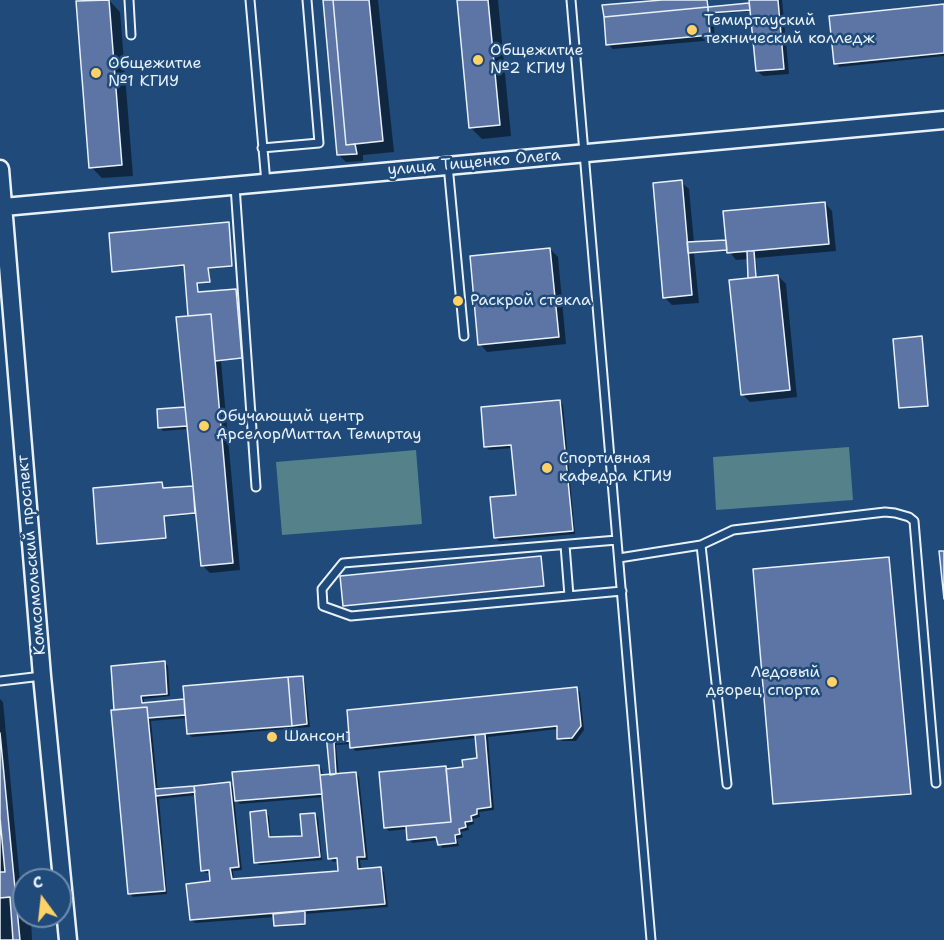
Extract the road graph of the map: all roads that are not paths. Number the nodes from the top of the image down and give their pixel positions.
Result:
1 (129, 0) edge
2 (250, 0) edge
3 (307, 0) edge
4 (570, 0) edge
5 (131, 35) dead end
6 (944, 120) edge
7 (262, 148) junction
8 (584, 153) junction
9 (448, 165) junction
10 (0, 169) edge
11 (266, 183) junction
12 (235, 186) junction
13 (4, 207) junction
14 (464, 336) dead end
15 (256, 487) dead end
16 (617, 540) junction
17 (701, 544) junction
18 (564, 545) junction
19 (619, 558) junction
20 (622, 591) junction
21 (569, 596) junction
22 (42, 676) junction
23 (0, 681) edge
24 (936, 783) dead end
25 (727, 784) dead end
26 (68, 940) edge
27 (651, 940) edge

1 - 5 lane
2 - 7 lane
3 - 7 lane
4 - 8 lane
6 - 8 street, улица Тищенко Олега
7 - 11 lane
8 - 9 street, улица Тищенко Олега
8 - 16 lane
9 - 11 street, улица Тищенко Олега
9 - 14 lane
10 - 13 street, Комсомольский проспект
11 - 12 street, улица Тищенко Олега
12 - 13 street, улица Тищенко Олега
12 - 15 lane
13 - 22 street, Комсомольский проспект
16 - 18 lane
16 - 19 lane
17 - 19 lane
17 - 24 lane
17 - 25 lane
18 - 21 lane
18 - 21 lane
19 - 20 lane
20 - 21 lane
20 - 27 lane
22 - 23 lane
22 - 26 street, Комсомольский проспект

